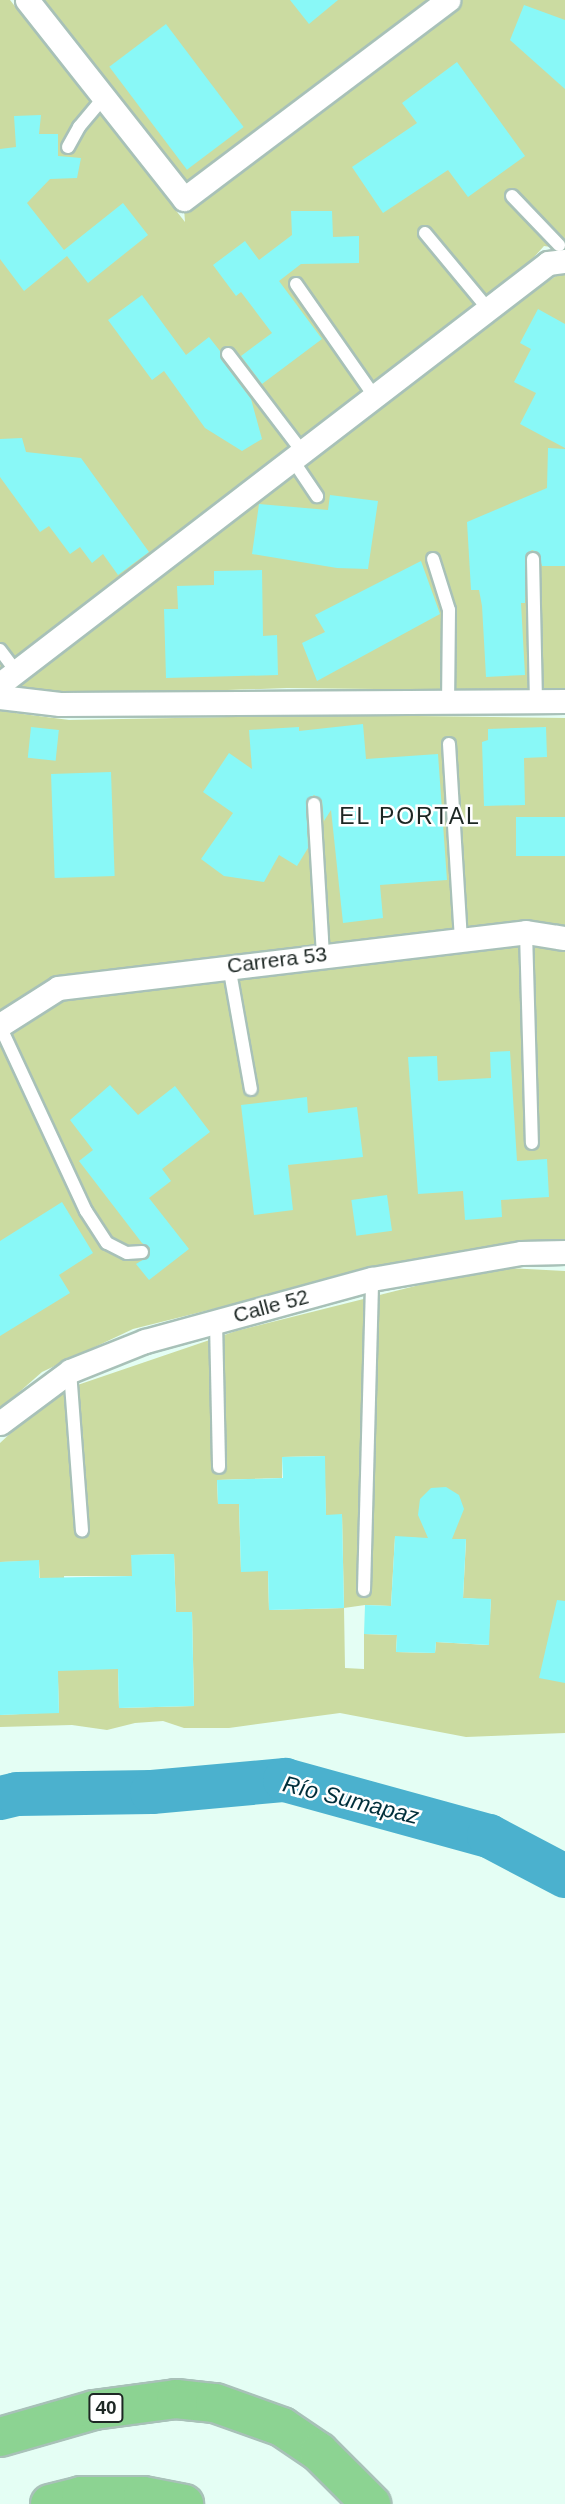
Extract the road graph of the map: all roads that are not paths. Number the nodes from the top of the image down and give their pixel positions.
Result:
1 (27, 0) edge
2 (448, 0) edge
3 (103, 98) junction
4 (68, 147) dead end
5 (512, 196) dead end
6 (425, 233) dead end
7 (559, 251) edge
8 (296, 285) dead end
9 (488, 309) junction
10 (228, 354) dead end
11 (374, 396) junction
12 (297, 455) junction
13 (317, 496) dead end
14 (433, 559) dead end
15 (533, 559) dead end
16 (0, 650) edge
17 (8, 678) edge
18 (0, 697) edge
19 (448, 701) junction
20 (536, 701) junction
21 (565, 701) edge
22 (449, 744) dead end
23 (314, 804) dead end
24 (526, 932) junction
25 (565, 938) edge
26 (461, 939) junction
27 (323, 955) junction
28 (229, 966) junction
29 (0, 1026) edge
30 (251, 1089) dead end
31 (532, 1143) dead end
32 (142, 1252) dead end
33 (565, 1252) edge
34 (372, 1279) junction
35 (216, 1321) junction
36 (70, 1371) junction
37 (0, 1423) edge
38 (219, 1467) dead end
39 (82, 1531) dead end
40 (364, 1590) dead end
41 (0, 2437) edge
42 (64, 2501) edge
43 (184, 2504) edge
44 (371, 2504) edge

1 - 3 street
2 - 3 street
3 - 4 lane
5 - 7 lane
6 - 9 lane
7 - 9 street
8 - 11 lane
9 - 11 street
10 - 12 lane
11 - 12 street
12 - 13 lane
12 - 17 street
14 - 19 lane
15 - 20 lane
16 - 17 lane
18 - 19 street
19 - 20 street
20 - 21 street
22 - 26 lane
23 - 27 lane
24 - 25 street, Carrera 53
24 - 26 street, Carrera 53
24 - 31 lane
26 - 27 street, Carrera 53
27 - 28 street, Carrera 53
28 - 29 street, Carrera 53
28 - 30 lane
29 - 32 lane
33 - 34 street, Calle 52
34 - 35 street, Calle 52
34 - 40 lane
35 - 36 street, Calle 52
35 - 38 lane
36 - 37 street, Calle 52
36 - 39 lane
41 - 44 highway, 40
42 - 43 highway

